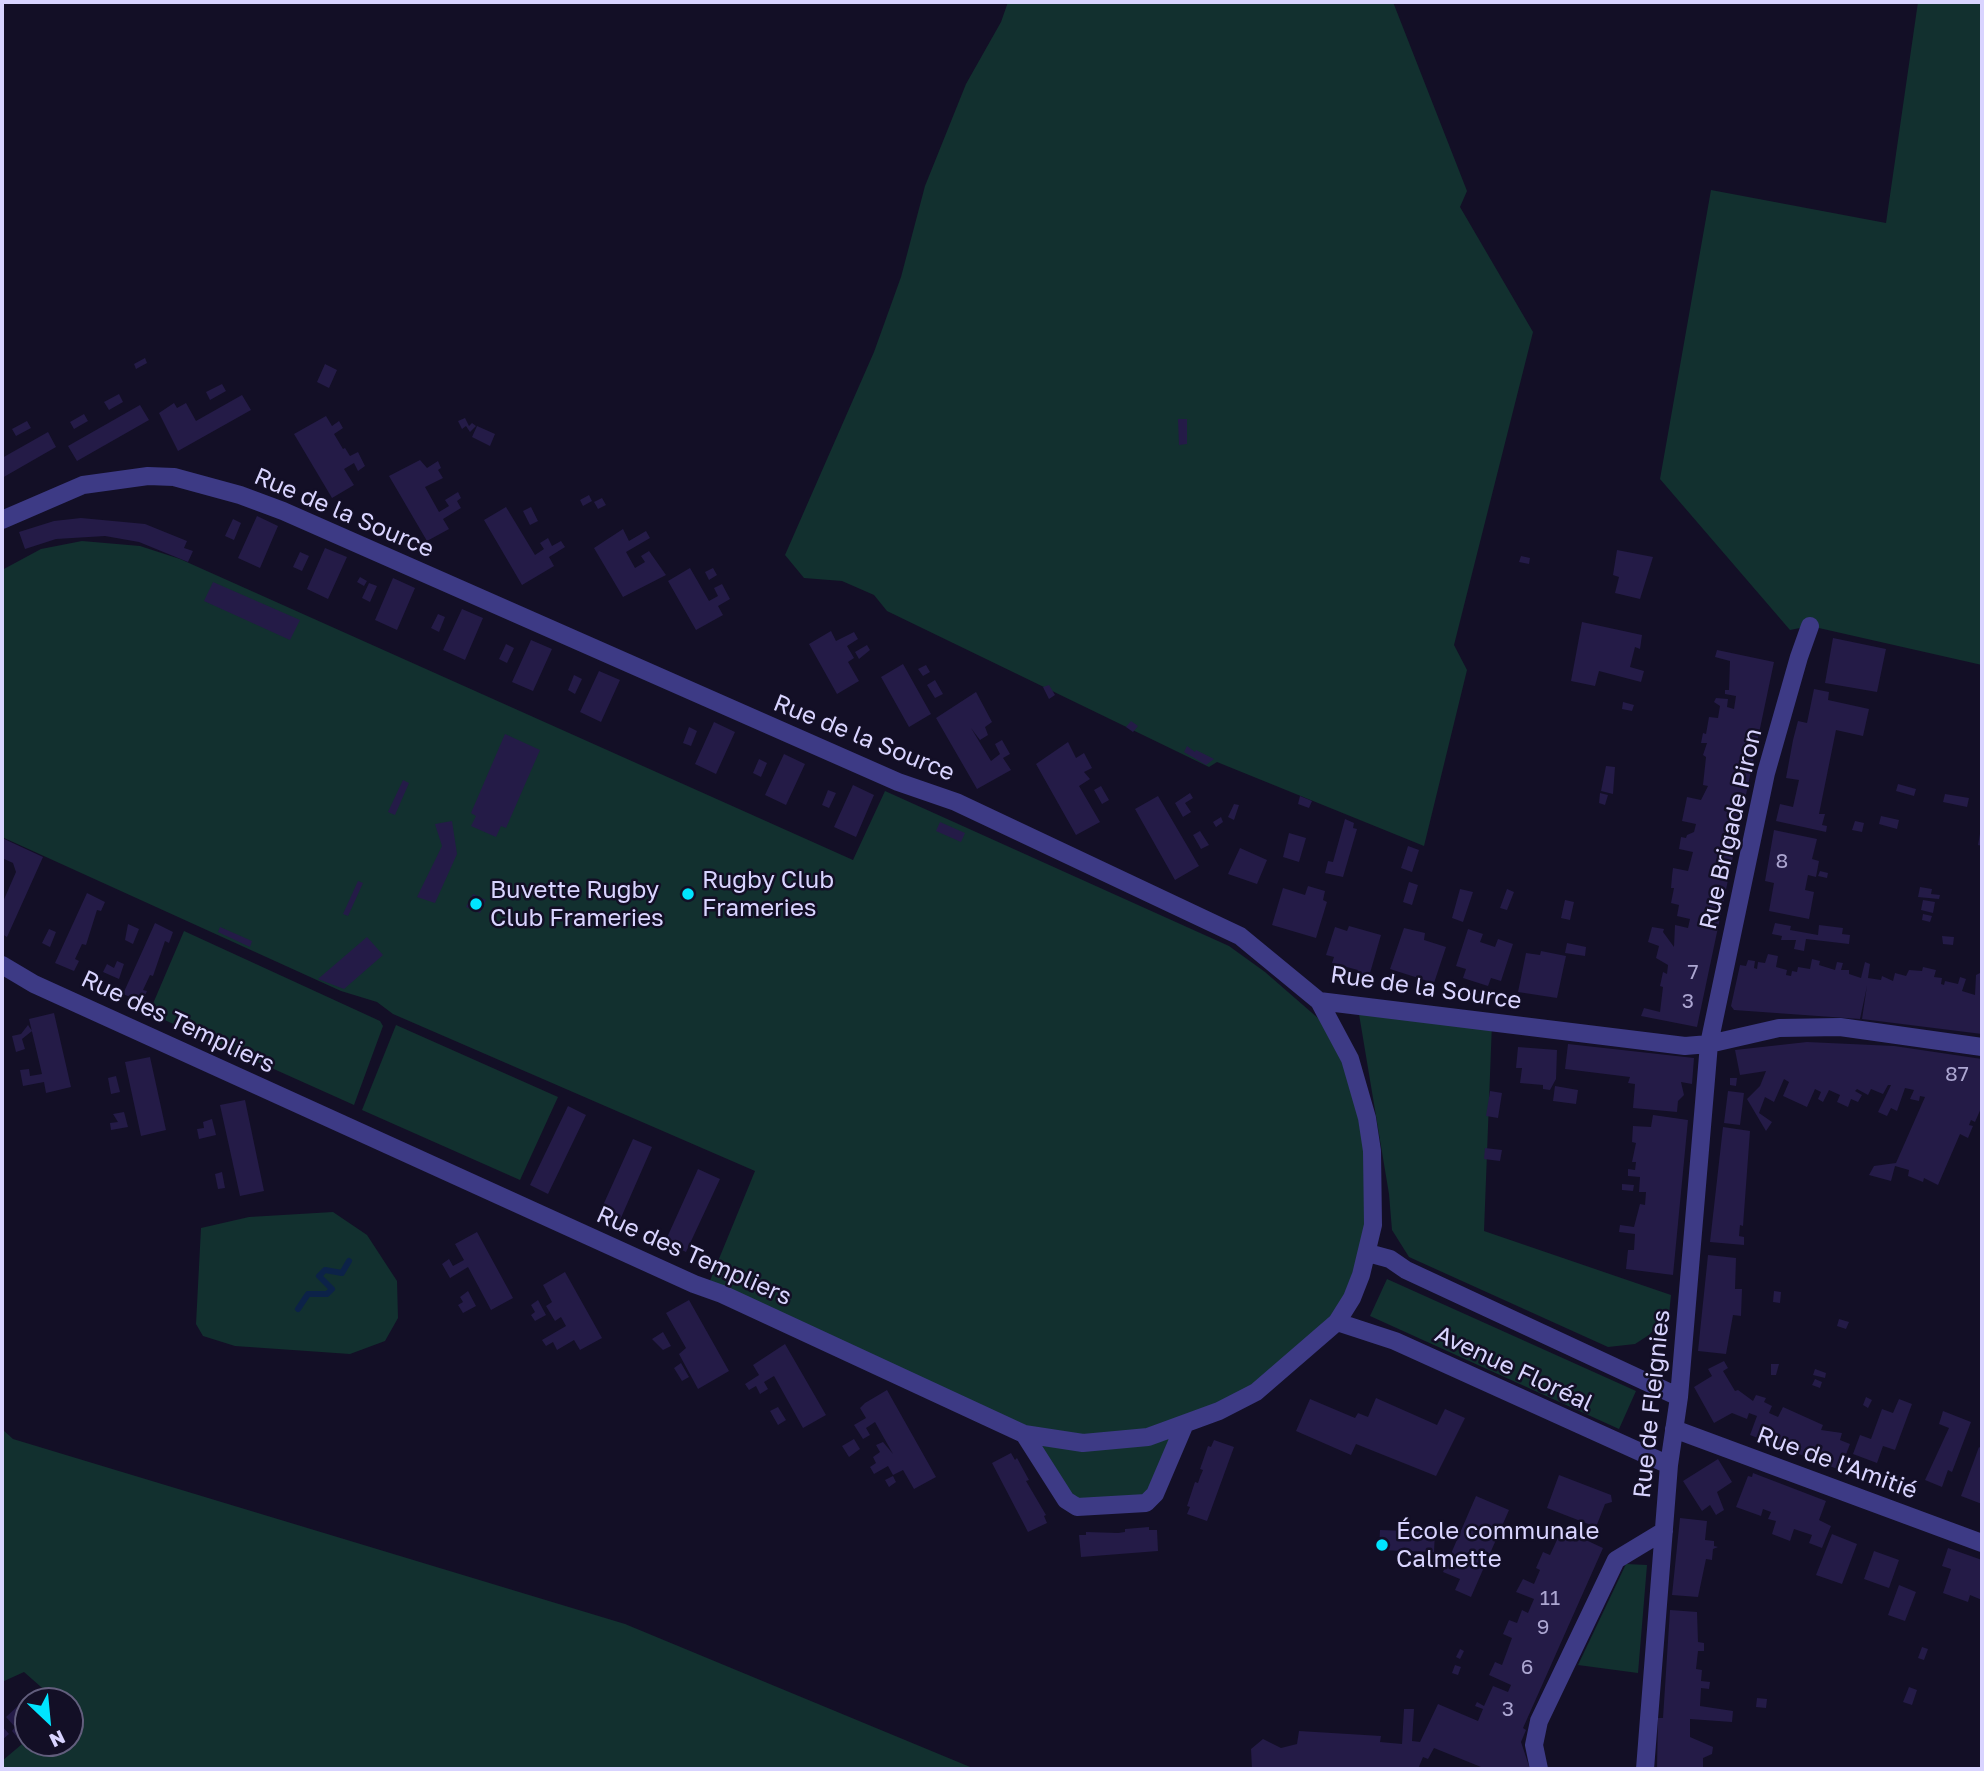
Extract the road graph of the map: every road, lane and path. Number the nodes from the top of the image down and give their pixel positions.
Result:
1 (2, 520) edge
2 (1810, 626) dead end
3 (2, 965) edge
4 (1319, 1001) junction
5 (1709, 1044) junction
6 (1982, 1047) edge
7 (1368, 1253) junction
8 (1337, 1322) junction
9 (1679, 1397) junction
10 (1184, 1426) junction
11 (1674, 1429) junction
12 (1024, 1434) junction
13 (1669, 1465) junction
14 (1664, 1531) junction
15 (1982, 1544) edge
16 (1539, 1769) edge
17 (1645, 1769) edge

1 - 4 street, Rue de la Source
2 - 5 street, Rue Brigade Piron
3 - 12 street, Rue des Templiers
4 - 5 street, Rue de la Source
4 - 7 street, Rue des Templiers
5 - 6 street, Rue de la Source
5 - 9 street, Rue de Fleignies
7 - 8 street, Rue des Templiers
7 - 9 street, Avenue Floréal
8 - 10 street, Rue des Templiers
8 - 13 street, Avenue Floréal
9 - 11 street, Rue de Fleignies
10 - 12 street, Rue des Templiers
10 - 12 street
11 - 13 street, Rue de Fleignies
11 - 15 street, Rue de l'Amitié
13 - 14 street, Rue de Fleignies
14 - 16 street
14 - 17 street, Rue de Fleignies

